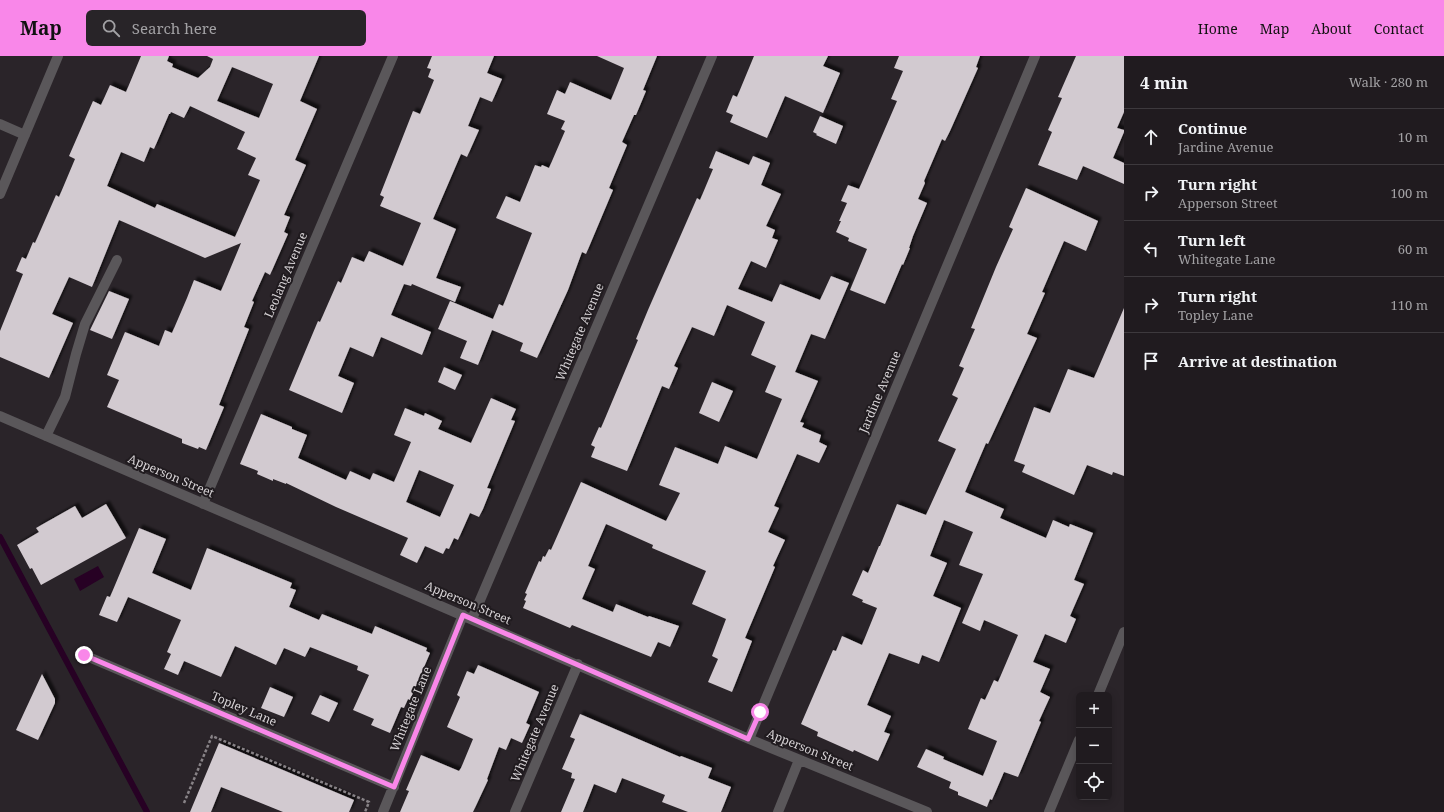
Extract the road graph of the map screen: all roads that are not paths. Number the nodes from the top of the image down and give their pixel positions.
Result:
1 (58, 56) edge
2 (393, 56) edge
3 (712, 56) edge
4 (1035, 56) edge
5 (0, 124) edge
6 (25, 135) junction
7 (0, 194) edge
8 (117, 260) dead end
9 (0, 416) edge
10 (46, 436) junction
11 (203, 504) junction
12 (468, 617) junction
13 (1124, 632) edge
14 (84, 655) dead end
15 (578, 664) junction
16 (1099, 692) edge
17 (748, 739) junction
18 (1076, 747) edge
19 (800, 760) junction
20 (394, 787) junction
21 (383, 812) edge
22 (515, 812) edge
23 (778, 812) edge
24 (927, 812) edge
25 (1049, 812) edge

1 - 6 street
2 - 11 street, Leolang Avenue
3 - 12 street, Whitegate Avenue
4 - 17 street, Jardine Avenue
5 - 6 street
6 - 7 street
8 - 10 street
9 - 10 street, Apperson Street
10 - 11 street, Apperson Street
11 - 12 street, Apperson Street
12 - 15 street, Apperson Street
12 - 20 street, Whitegate Lane
13 - 16 street
14 - 20 street, Topley Lane
15 - 17 street, Apperson Street
15 - 22 street, Whitegate Avenue
17 - 19 street, Apperson Street
18 - 25 street
19 - 23 street
19 - 24 street, Apperson Street
20 - 21 street, Whitegate Lane

